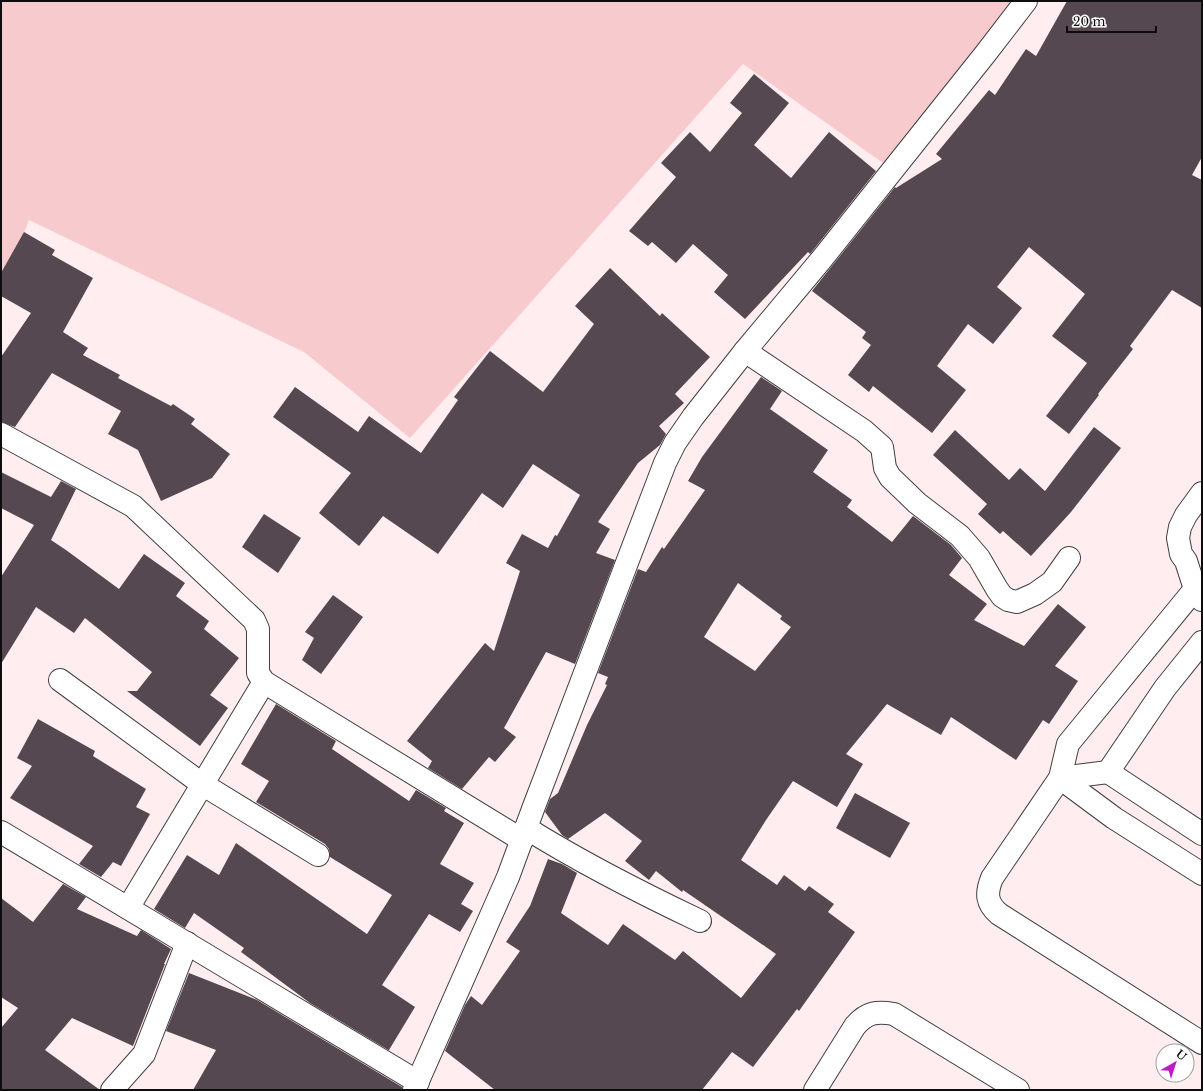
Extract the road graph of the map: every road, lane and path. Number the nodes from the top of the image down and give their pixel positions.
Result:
1 (1026, 1) edge
2 (745, 351) junction
3 (1, 434) edge
4 (1202, 493) edge
5 (1069, 558) dead end
6 (1198, 595) edge
7 (1202, 642) edge
8 (60, 680) dead end
9 (264, 682) junction
10 (1108, 772) junction
11 (1060, 778) junction
12 (202, 784) junction
13 (1, 832) edge
14 (524, 834) junction
15 (1202, 834) edge
16 (318, 855) dead end
17 (1202, 874) edge
18 (128, 908) junction
19 (700, 922) dead end
20 (186, 943) junction
21 (1202, 1043) edge
22 (416, 1086) edge
23 (112, 1090) edge
24 (815, 1090) edge
25 (1018, 1090) edge

1 - 2 street
2 - 5 street
2 - 14 street
3 - 9 street
4 - 6 street
6 - 11 street
7 - 10 street
8 - 12 street
9 - 12 street
9 - 14 street
10 - 11 street
10 - 15 street
11 - 17 street
11 - 21 street
12 - 16 street
12 - 18 street
13 - 18 street
14 - 19 street
14 - 22 street
18 - 20 street
20 - 22 street
20 - 23 street
24 - 25 street

